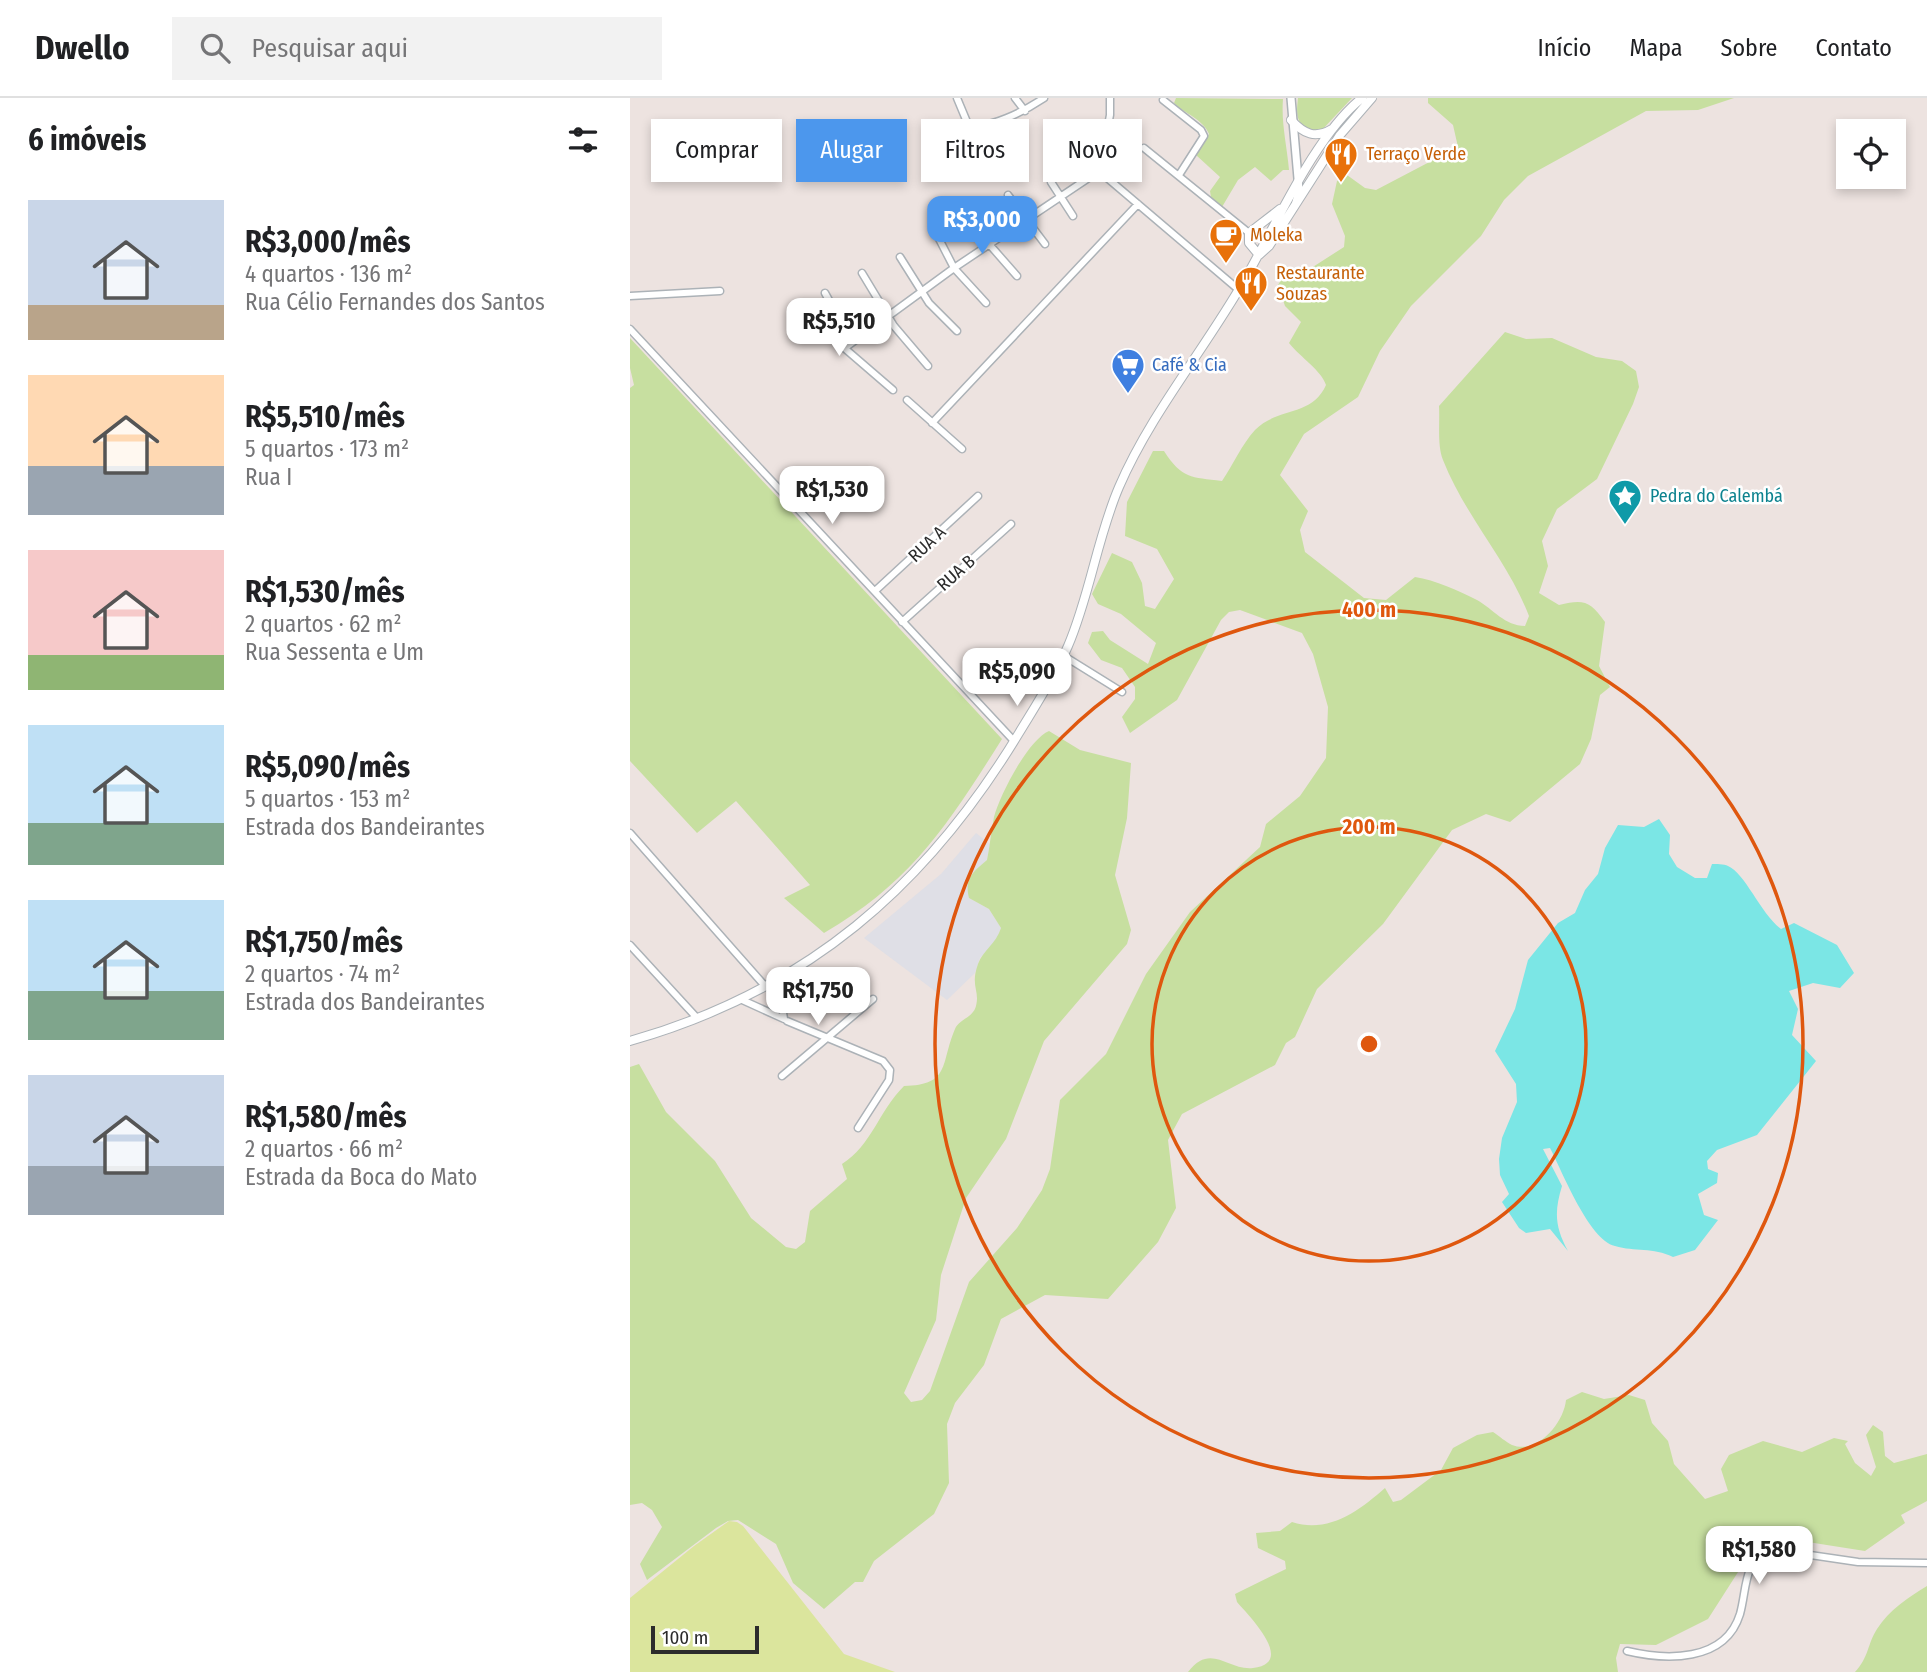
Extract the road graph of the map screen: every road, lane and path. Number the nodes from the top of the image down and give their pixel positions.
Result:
1 (957, 98) edge
2 (1015, 98) edge
3 (1044, 98) edge
4 (1110, 98) edge
5 (1292, 98) edge
6 (1362, 98) edge
7 (1372, 98) edge
8 (1163, 100) dead end
9 (1025, 111) junction
10 (1109, 119) edge
11 (1291, 121) junction
12 (1334, 128) junction
13 (1144, 148) dead end
14 (1178, 175) junction
15 (1051, 182) dead end
16 (1082, 182) edge
17 (1112, 182) edge
18 (1298, 183) junction
19 (1008, 195) dead end
20 (1060, 197) junction
21 (1296, 203) junction
22 (1138, 204) junction
23 (1285, 204) junction
24 (1073, 216) dead end
25 (974, 217) dead end
26 (1024, 220) junction
27 (935, 231) dead end
28 (1249, 233) junction
29 (989, 244) junction
30 (1045, 244) dead end
31 (1259, 255) junction
32 (900, 257) dead end
33 (954, 268) junction
34 (862, 273) dead end
35 (1017, 276) dead end
36 (1238, 290) junction
37 (720, 291) dead end
38 (921, 291) junction
39 (825, 293) dead end
40 (630, 296) edge
41 (986, 303) dead end
42 (799, 309) dead end
43 (887, 315) junction
44 (630, 329) edge
45 (957, 331) dead end
46 (849, 344) junction
47 (928, 366) dead end
48 (893, 390) dead end
49 (907, 400) dead end
50 (932, 423) junction
51 (962, 449) dead end
52 (978, 496) dead end
53 (1011, 524) dead end
54 (876, 591) junction
55 (902, 622) junction
56 (1064, 656) junction
57 (1122, 692) dead end
58 (1014, 741) junction
59 (630, 833) edge
60 (630, 945) edge
61 (778, 979) junction
62 (765, 986) junction
63 (740, 999) junction
64 (873, 999) dead end
65 (697, 1018) junction
66 (787, 1021) dead end
67 (827, 1038) junction
68 (630, 1041) edge
69 (782, 1076) dead end
70 (858, 1128) dead end
71 (1927, 1563) edge
72 (1627, 1651) dead end

1 - 9 street
2 - 9 street
3 - 9 street
4 - 10 street
5 - 11 street
6 - 12 main road
7 - 21 main road
8 - 14 street
11 - 12 main road
11 - 18 street
12 - 18 main road
13 - 14 street
14 - 28 street
15 - 20 street
16 - 20 street
17 - 22 street
18 - 21 street
18 - 23 main road
19 - 26 street
20 - 24 street
20 - 26 street
21 - 31 main road
22 - 36 street
22 - 50 street
23 - 28 main road
23 - 31 main road
25 - 29 street
26 - 29 street
26 - 30 street
27 - 33 street
28 - 31 main road
29 - 33 street
29 - 35 street
31 - 36 main road
32 - 38 street
33 - 38 street
33 - 41 street
34 - 43 street
36 - 56 main road
37 - 40 street
38 - 43 street
38 - 45 street
39 - 46 street
42 - 46 street
43 - 46 street
43 - 47 street
44 - 54 street
46 - 48 street
49 - 50 street
50 - 51 street
52 - 54 street, RUA A
53 - 55 street, RUA B
54 - 55 street
55 - 58 street
56 - 57 street
56 - 58 main road
58 - 61 main road
59 - 62 street
60 - 65 street
61 - 62 main road
61 - 63 street
62 - 63 main road
63 - 65 main road
64 - 67 street
65 - 68 main road
66 - 67 street
67 - 69 street
67 - 70 street
71 - 72 street

